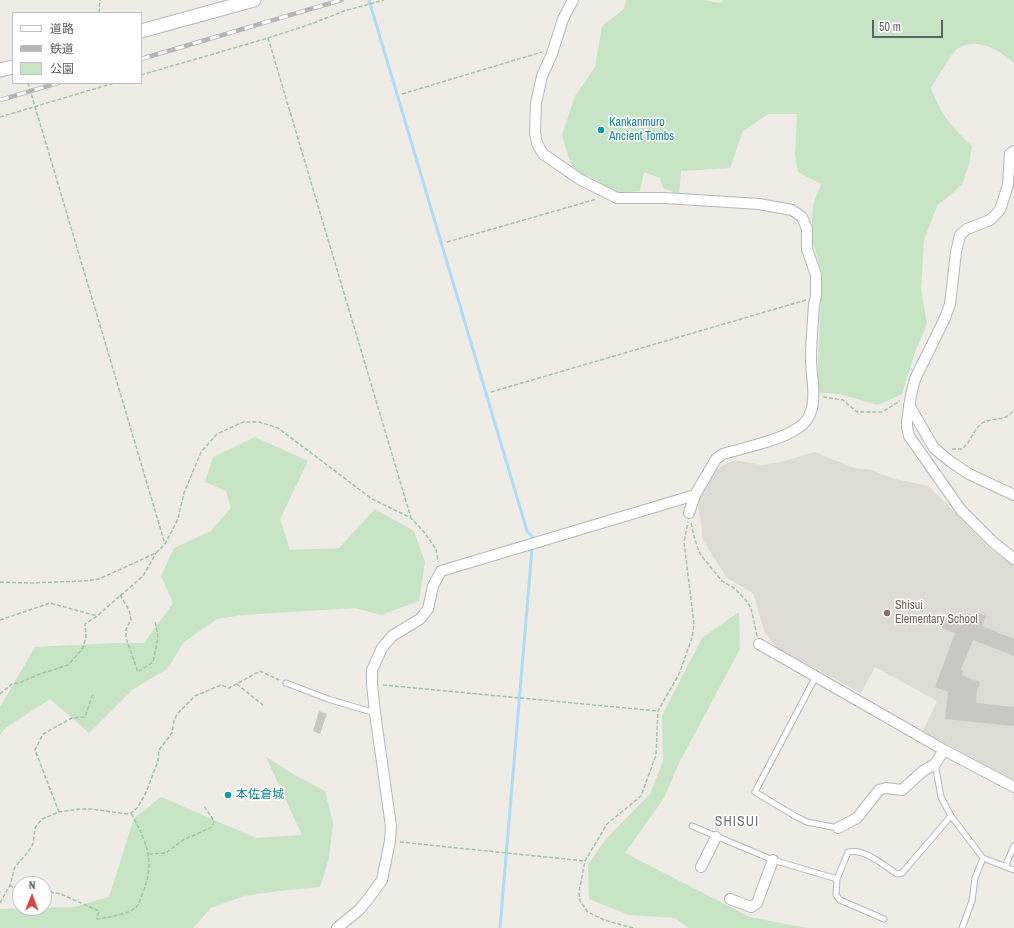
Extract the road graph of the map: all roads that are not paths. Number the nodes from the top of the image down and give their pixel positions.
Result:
1 (254, 0) edge
2 (573, 0) edge
3 (142, 31) edge
4 (12, 66) edge
5 (0, 70) edge
6 (1014, 151) edge
7 (910, 400) junction
8 (695, 494) junction
9 (1014, 495) edge
10 (689, 513) road end
11 (1014, 559) edge
12 (759, 644) road end
13 (816, 676) junction
14 (286, 683) road end
15 (375, 713) junction
16 (944, 750) junction
17 (935, 764) junction
18 (1014, 787) edge
19 (951, 816) junction
20 (692, 826) dead end
21 (838, 828) joint
22 (716, 837) junction
23 (1014, 846) edge
24 (983, 858) junction
25 (773, 860) junction
26 (701, 867) dead end
27 (1005, 867) junction
28 (1014, 870) edge
29 (837, 879) junction
30 (730, 899) dead end
31 (884, 919) dead end
32 (337, 928) edge
33 (962, 928) edge

1 - 3 street
2 - 8 street
4 - 5 street
6 - 7 street
7 - 9 street
7 - 11 street
8 - 10 street
8 - 15 street
12 - 13 street
13 - 16 street
13 - 21 lane
14 - 15 lane
15 - 32 street
16 - 17 street
16 - 18 street
17 - 19 lane
17 - 21 street
19 - 24 lane
19 - 29 lane
20 - 22 lane
22 - 25 lane
22 - 26 street
23 - 27 lane
24 - 27 lane
24 - 33 lane
25 - 29 lane
25 - 30 street
27 - 28 lane
29 - 31 lane

